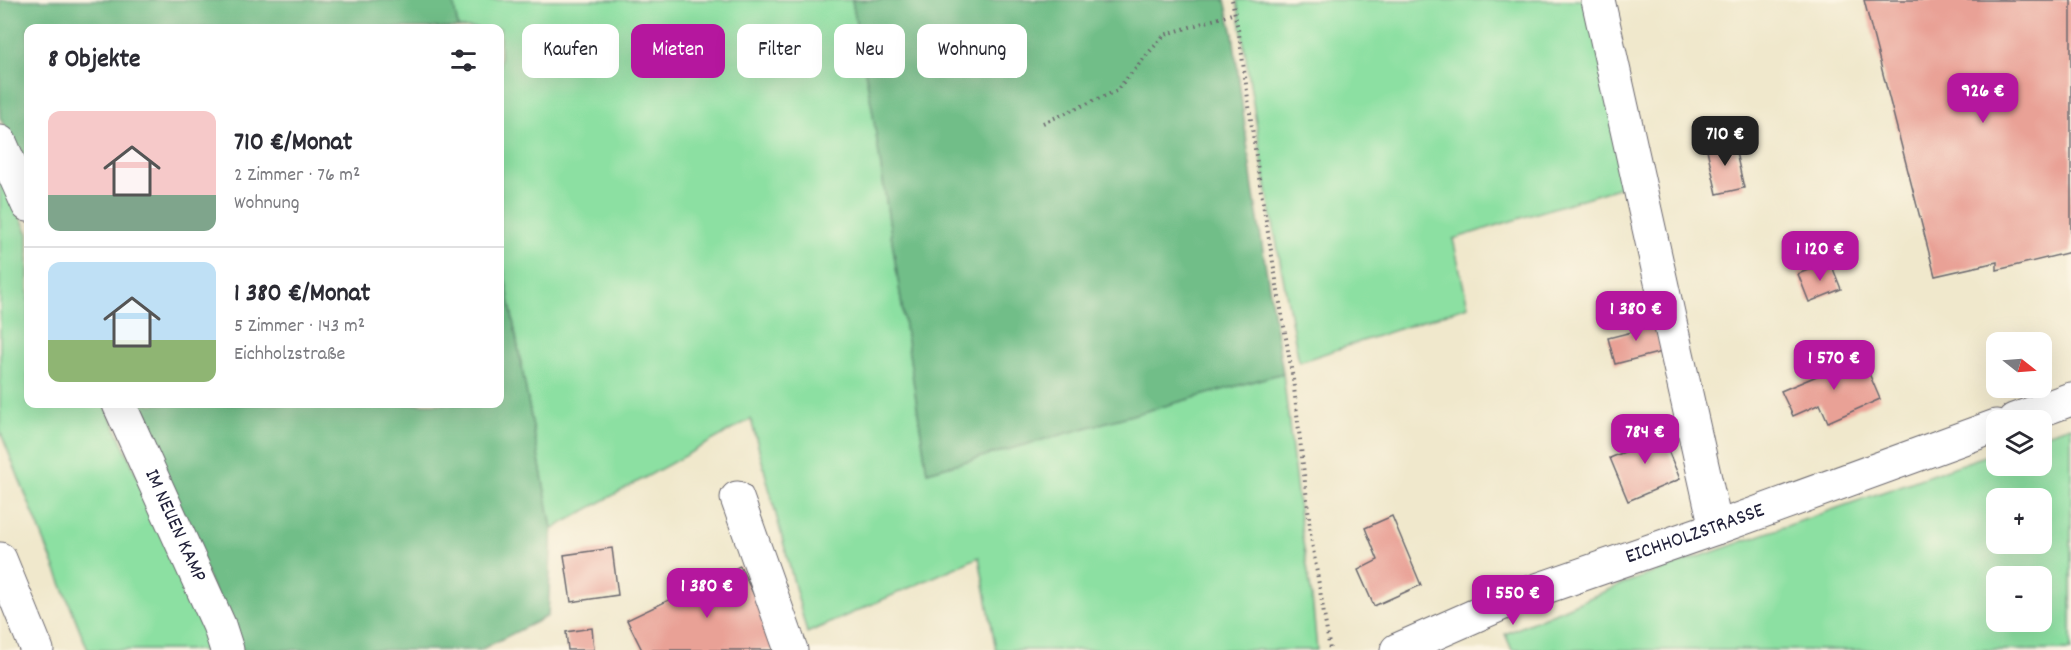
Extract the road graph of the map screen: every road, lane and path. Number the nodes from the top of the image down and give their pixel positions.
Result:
1 (1232, 0) edge
2 (1598, 0) edge
3 (1235, 13) junction
4 (1043, 123) dead end
5 (0, 142) edge
6 (24, 196) edge
7 (2071, 399) edge
8 (120, 408) edge
9 (2041, 410) edge
10 (1986, 430) edge
11 (737, 498) dead end
12 (1716, 528) junction
13 (0, 559) edge
14 (37, 650) edge
15 (227, 650) edge
16 (791, 650) edge
17 (1330, 650) edge
18 (1397, 650) edge

1 - 3 path
2 - 12 main road
3 - 4 path
3 - 17 path
5 - 6 main road
7 - 9 main road
8 - 15 main road, IM NEUEN KAMP
10 - 12 main road, EICHHOLZSTRASSE
11 - 16 main road
12 - 18 main road, EICHHOLZSTRASSE
13 - 14 main road

